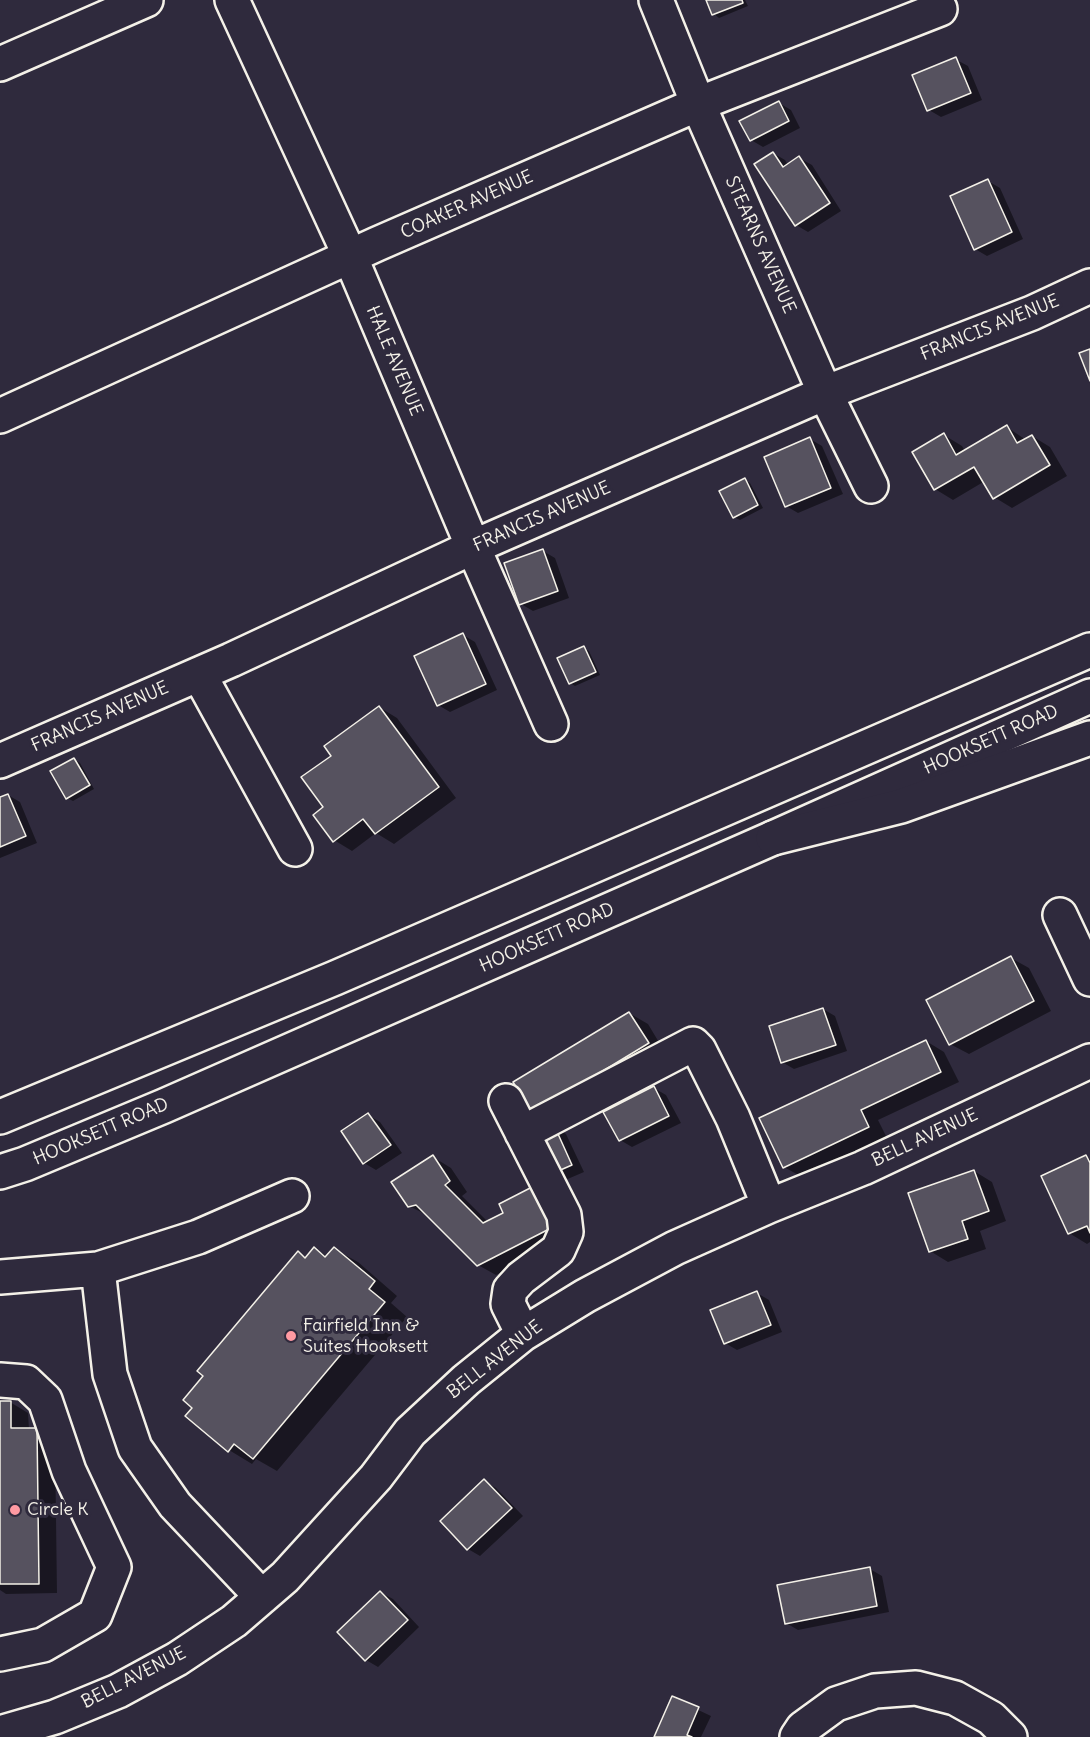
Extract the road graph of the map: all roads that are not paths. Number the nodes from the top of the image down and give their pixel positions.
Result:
1 (146, 0) edge
2 (232, 0) edge
3 (656, 0) edge
4 (940, 9) dead end
5 (0, 64) edge
6 (698, 104) junction
7 (350, 256) junction
8 (1090, 286) edge
9 (825, 393) junction
10 (0, 416) edge
11 (871, 486) dead end
12 (473, 547) junction
13 (1090, 650) edge
14 (199, 674) junction
15 (1090, 696) edge
16 (551, 724) dead end
17 (1090, 738) edge
18 (0, 761) edge
19 (773, 838) junction
20 (295, 849) dead end
21 (1059, 915) dead end
22 (1090, 979) edge
23 (1090, 1060) edge
24 (506, 1101) dead end
25 (0, 1117) edge
26 (522, 1132) junction
27 (0, 1172) edge
28 (292, 1196) dead end
29 (769, 1206) junction
30 (98, 1269) junction
31 (0, 1277) edge
32 (523, 1334) junction
33 (0, 1380) edge
34 (262, 1597) junction
35 (0, 1654) edge
36 (0, 1733) edge
37 (796, 1737) edge
38 (1010, 1737) edge

1 - 5 main road
2 - 7 main road, HALE AVENUE
3 - 6 main road, STEARNS AVENUE
4 - 6 main road, COAKER AVENUE
6 - 7 main road, COAKER AVENUE
6 - 9 main road, STEARNS AVENUE
7 - 10 main road, COAKER AVENUE
7 - 12 main road, HALE AVENUE
8 - 9 main road, FRANCIS AVENUE
9 - 11 main road, STEARNS AVENUE
9 - 12 main road, FRANCIS AVENUE
12 - 14 main road, FRANCIS AVENUE
12 - 16 main road, HALE AVENUE
13 - 25 main road
14 - 18 main road, FRANCIS AVENUE
14 - 20 main road
15 - 19 main road, HOOKSETT ROAD
17 - 19 main road
19 - 27 main road, HOOKSETT ROAD
21 - 22 main road
23 - 29 main road, BELL AVENUE
24 - 26 main road
26 - 29 main road
26 - 32 main road
28 - 30 main road
29 - 32 main road, BELL AVENUE
30 - 31 main road
30 - 34 main road
32 - 34 main road, BELL AVENUE
33 - 35 main road
34 - 36 main road, BELL AVENUE
37 - 38 main road

